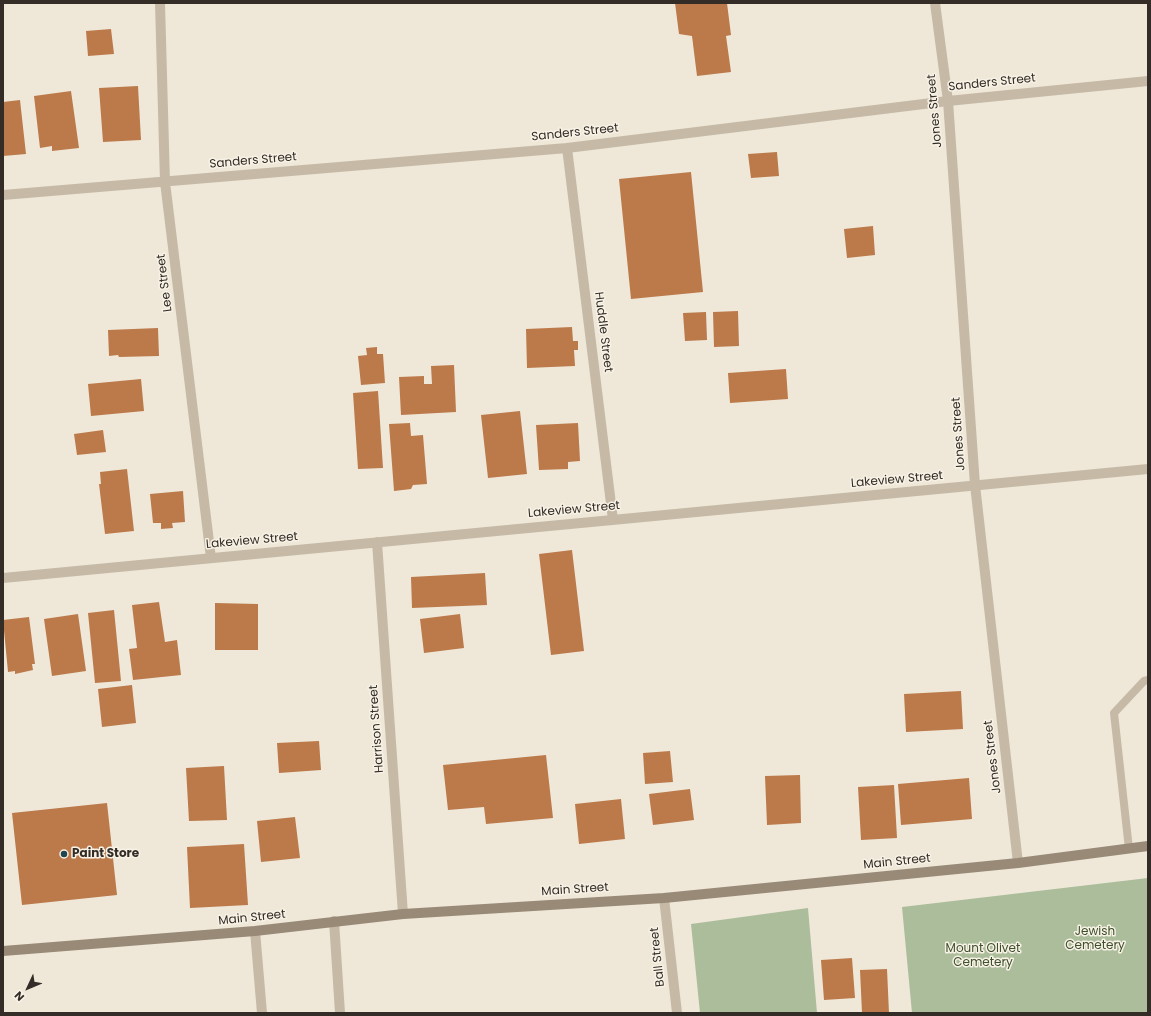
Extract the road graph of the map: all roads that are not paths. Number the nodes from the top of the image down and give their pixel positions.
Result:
1 (160, 3) edge
2 (936, 3) edge
3 (1148, 81) edge
4 (948, 101) junction
5 (567, 148) junction
6 (165, 182) junction
7 (3, 195) edge
8 (1148, 469) edge
9 (975, 485) junction
10 (613, 520) junction
11 (377, 542) junction
12 (211, 558) junction
13 (3, 578) edge
14 (1148, 680) edge
15 (1148, 846) edge
16 (1129, 849) junction
17 (1018, 862) junction
18 (664, 898) junction
19 (403, 914) junction
20 (334, 921) junction
21 (255, 931) junction
22 (3, 951) edge
23 (262, 1013) edge
24 (340, 1013) edge
25 (677, 1013) edge

1 - 6 street, Lee Street
2 - 4 street, Jones Street
3 - 4 street, Sanders Street
4 - 5 street, Sanders Street
4 - 9 street, Jones Street
5 - 6 street, Sanders Street
5 - 10 street, Huddle Street
6 - 7 street, Sanders Street
6 - 12 street, Lee Street
8 - 9 street, Lakeview Street
9 - 10 street, Lakeview Street
9 - 17 street, Jones Street
10 - 11 street, Lakeview Street
11 - 12 street, Lakeview Street
11 - 19 street, Harrison Street
12 - 13 street, Lakeview Street
14 - 16 lane
15 - 16 main road, Main Street
16 - 17 main road, Main Street
17 - 18 main road, Main Street
18 - 19 main road, Main Street
18 - 25 street, Ball Street
19 - 20 main road, Main Street
20 - 21 main road, Main Street
20 - 24 street
21 - 22 main road, Main Street
21 - 23 street

